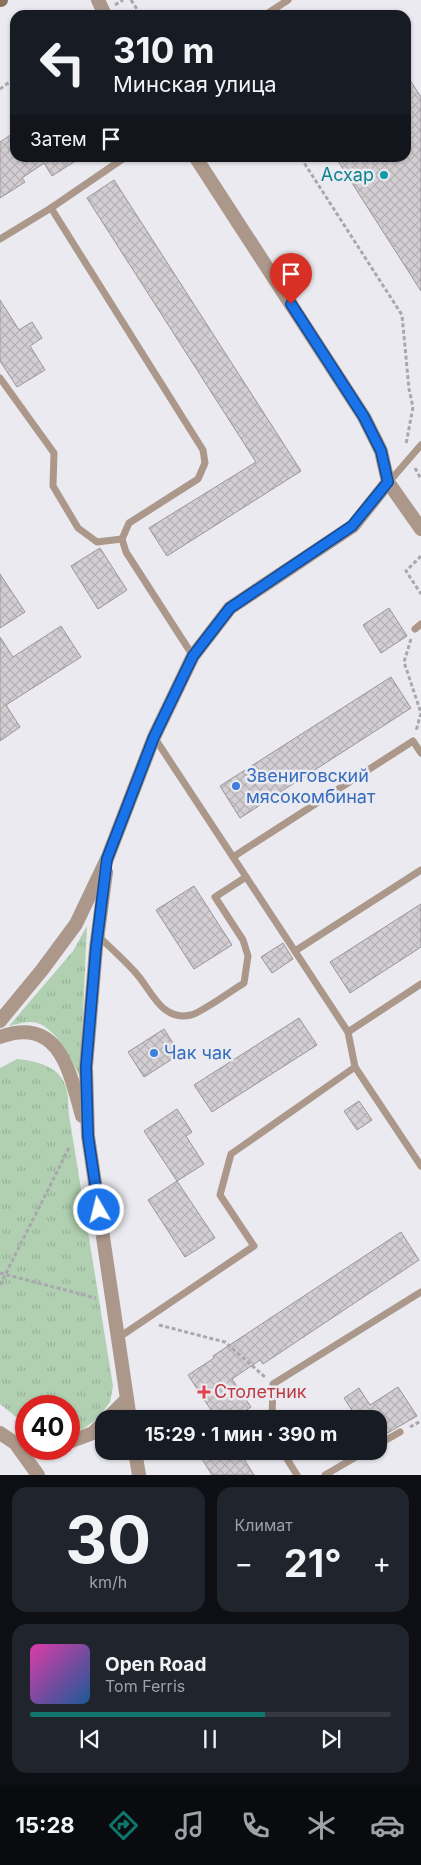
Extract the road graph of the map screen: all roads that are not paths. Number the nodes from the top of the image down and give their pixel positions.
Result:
1 (288, 0) edge
2 (273, 10) edge
3 (118, 162) edge
4 (199, 162) edge
5 (51, 208) junction
6 (0, 239) edge
7 (0, 378) edge
8 (421, 446) edge
9 (388, 482) junction
10 (421, 529) edge
11 (122, 538) junction
12 (421, 624) edge
13 (415, 629) road end
14 (193, 656) junction
15 (154, 737) junction
16 (421, 753) edge
17 (233, 857) junction
18 (107, 859) junction
19 (421, 870) edge
20 (246, 877) junction
21 (97, 936) junction
22 (295, 951) junction
23 (421, 984) edge
24 (2, 1015) edge
25 (348, 1032) junction
26 (0, 1038) edge
27 (355, 1067) junction
28 (88, 1136) junction
29 (421, 1166) edge
30 (421, 1292) edge
31 (118, 1338) junction
32 (127, 1399) junction
33 (116, 1410) edge
34 (129, 1410) edge
35 (272, 1410) edge
36 (95, 1431) edge
37 (0, 1432) edge
38 (400, 1432) dead end
39 (80, 1438) edge
40 (387, 1439) edge
41 (15, 1440) edge
42 (30, 1460) edge
43 (136, 1460) edge
44 (288, 1460) edge
45 (351, 1460) edge
46 (38, 1475) edge
47 (139, 1475) edge
48 (297, 1475) edge
49 (325, 1475) edge

1 - 2 lane
3 - 5 lane
4 - 9 street
5 - 6 lane
5 - 11 lane
7 - 11 lane
8 - 9 lane
9 - 10 street
9 - 14 street
11 - 14 lane
12 - 13 lane
14 - 15 street
15 - 17 lane
15 - 18 street
16 - 17 lane
17 - 20 lane
18 - 21 street
18 - 24 street
19 - 22 lane
20 - 21 lane
20 - 22 lane
21 - 28 street
22 - 25 lane
23 - 25 lane
25 - 27 lane
26 - 28 street
27 - 29 lane
27 - 31 lane
28 - 31 street
30 - 35 lane
31 - 32 street
32 - 33 street
32 - 34 street
36 - 39 street
37 - 41 street
38 - 40 lane
42 - 46 street
43 - 47 street
44 - 48 lane
45 - 49 lane

